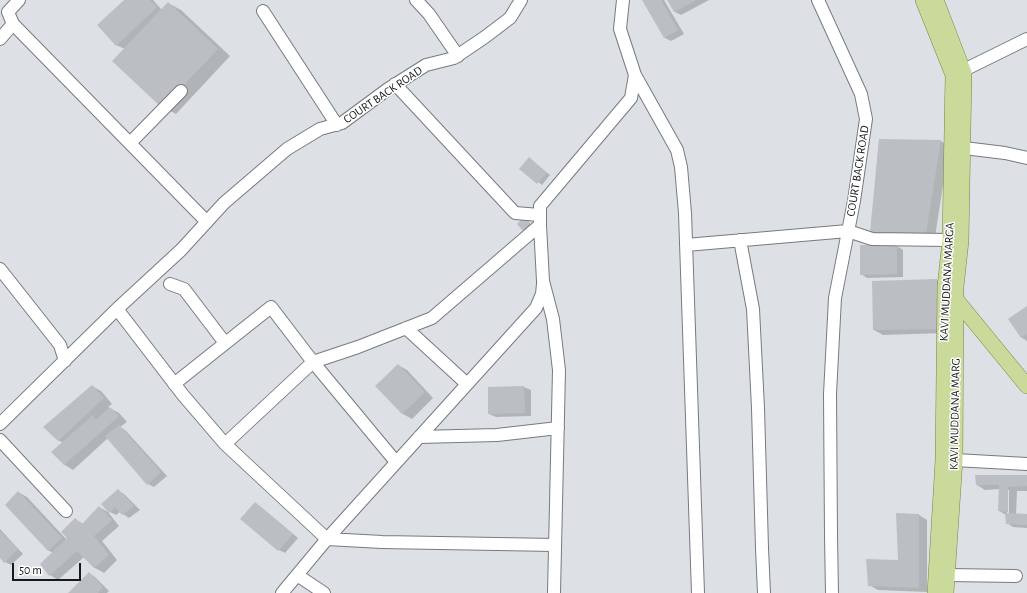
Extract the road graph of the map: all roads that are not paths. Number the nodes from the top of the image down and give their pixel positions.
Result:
1 (19, 0) edge
2 (416, 0) edge
3 (521, 0) edge
4 (623, 0) edge
5 (818, 0) edge
6 (924, 0) edge
7 (936, 0) edge
8 (263, 10) dead end
9 (12, 24) junction
10 (0, 38) edge
11 (1027, 39) edge
12 (458, 56) junction
13 (964, 70) junction
14 (635, 75) junction
15 (395, 84) junction
16 (182, 91) dead end
17 (337, 125) junction
18 (130, 143) junction
19 (964, 148) junction
20 (1027, 158) edge
21 (540, 220) junction
22 (207, 222) junction
23 (848, 231) junction
24 (740, 240) junction
25 (950, 240) junction
26 (686, 245) junction
27 (0, 268) edge
28 (543, 281) junction
29 (170, 284) dead end
30 (945, 286) junction
31 (956, 300) junction
32 (117, 310) junction
33 (406, 328) junction
34 (225, 344) junction
35 (65, 361) junction
36 (313, 362) junction
37 (174, 384) junction
38 (467, 384) junction
39 (1027, 386) edge
40 (0, 424) edge
41 (558, 428) junction
42 (419, 437) junction
43 (0, 440) edge
44 (225, 444) junction
45 (955, 460) junction
46 (396, 462) junction
47 (1027, 464) edge
48 (66, 511) dead end
49 (327, 539) junction
50 (555, 544) junction
51 (297, 574) junction
52 (948, 574) junction
53 (1016, 576) dead end
54 (282, 593) edge
55 (324, 593) edge
56 (554, 593) edge
57 (698, 593) edge
58 (764, 593) edge
59 (832, 593) edge
60 (935, 593) edge
61 (946, 593) edge

1 - 9 street
2 - 12 street
3 - 12 street, COURT BACK ROAD
4 - 14 street
5 - 23 street, COURT BACK ROAD
6 - 25 main road, KAVI MUDDANA MARGA
7 - 13 main road, KAVI MUDDANA MARG
8 - 17 street
9 - 10 street
9 - 18 street
11 - 13 street
12 - 15 street, COURT BACK ROAD
13 - 19 main road, KAVI MUDDANA MARG
14 - 21 street
14 - 26 street
15 - 17 street, COURT BACK ROAD
15 - 21 street
16 - 18 street
17 - 22 street, COURT BACK ROAD
18 - 22 street
19 - 20 street
19 - 31 main road, KAVI MUDDANA MARG
21 - 28 street
21 - 33 street
22 - 32 street, COURT BACK ROAD
23 - 24 street
23 - 25 street
23 - 59 street, COURT BACK ROAD
24 - 26 street
24 - 58 street
25 - 30 main road, KAVI MUDDANA MARGA
26 - 57 street
27 - 35 street
28 - 38 street
28 - 41 street
29 - 34 street
30 - 31 main road
30 - 60 main road, KAVI MUDDANA MARGA
31 - 39 main road
31 - 45 main road, KAVI MUDDANA MARG
32 - 35 street, COURT BACK ROAD
32 - 37 street
33 - 36 street
33 - 38 street
34 - 36 street
34 - 37 street
35 - 40 street, COURT BACK ROAD
36 - 44 street
36 - 46 street
37 - 44 street
38 - 42 street
41 - 42 street
41 - 50 street
42 - 46 street
43 - 48 street
44 - 49 street
45 - 47 street
45 - 52 main road, KAVI MUDDANA MARG
46 - 49 street
49 - 50 street
49 - 51 street
50 - 56 street
51 - 54 street
51 - 55 street
52 - 53 street
52 - 61 main road, KAVI MUDDANA MARG

